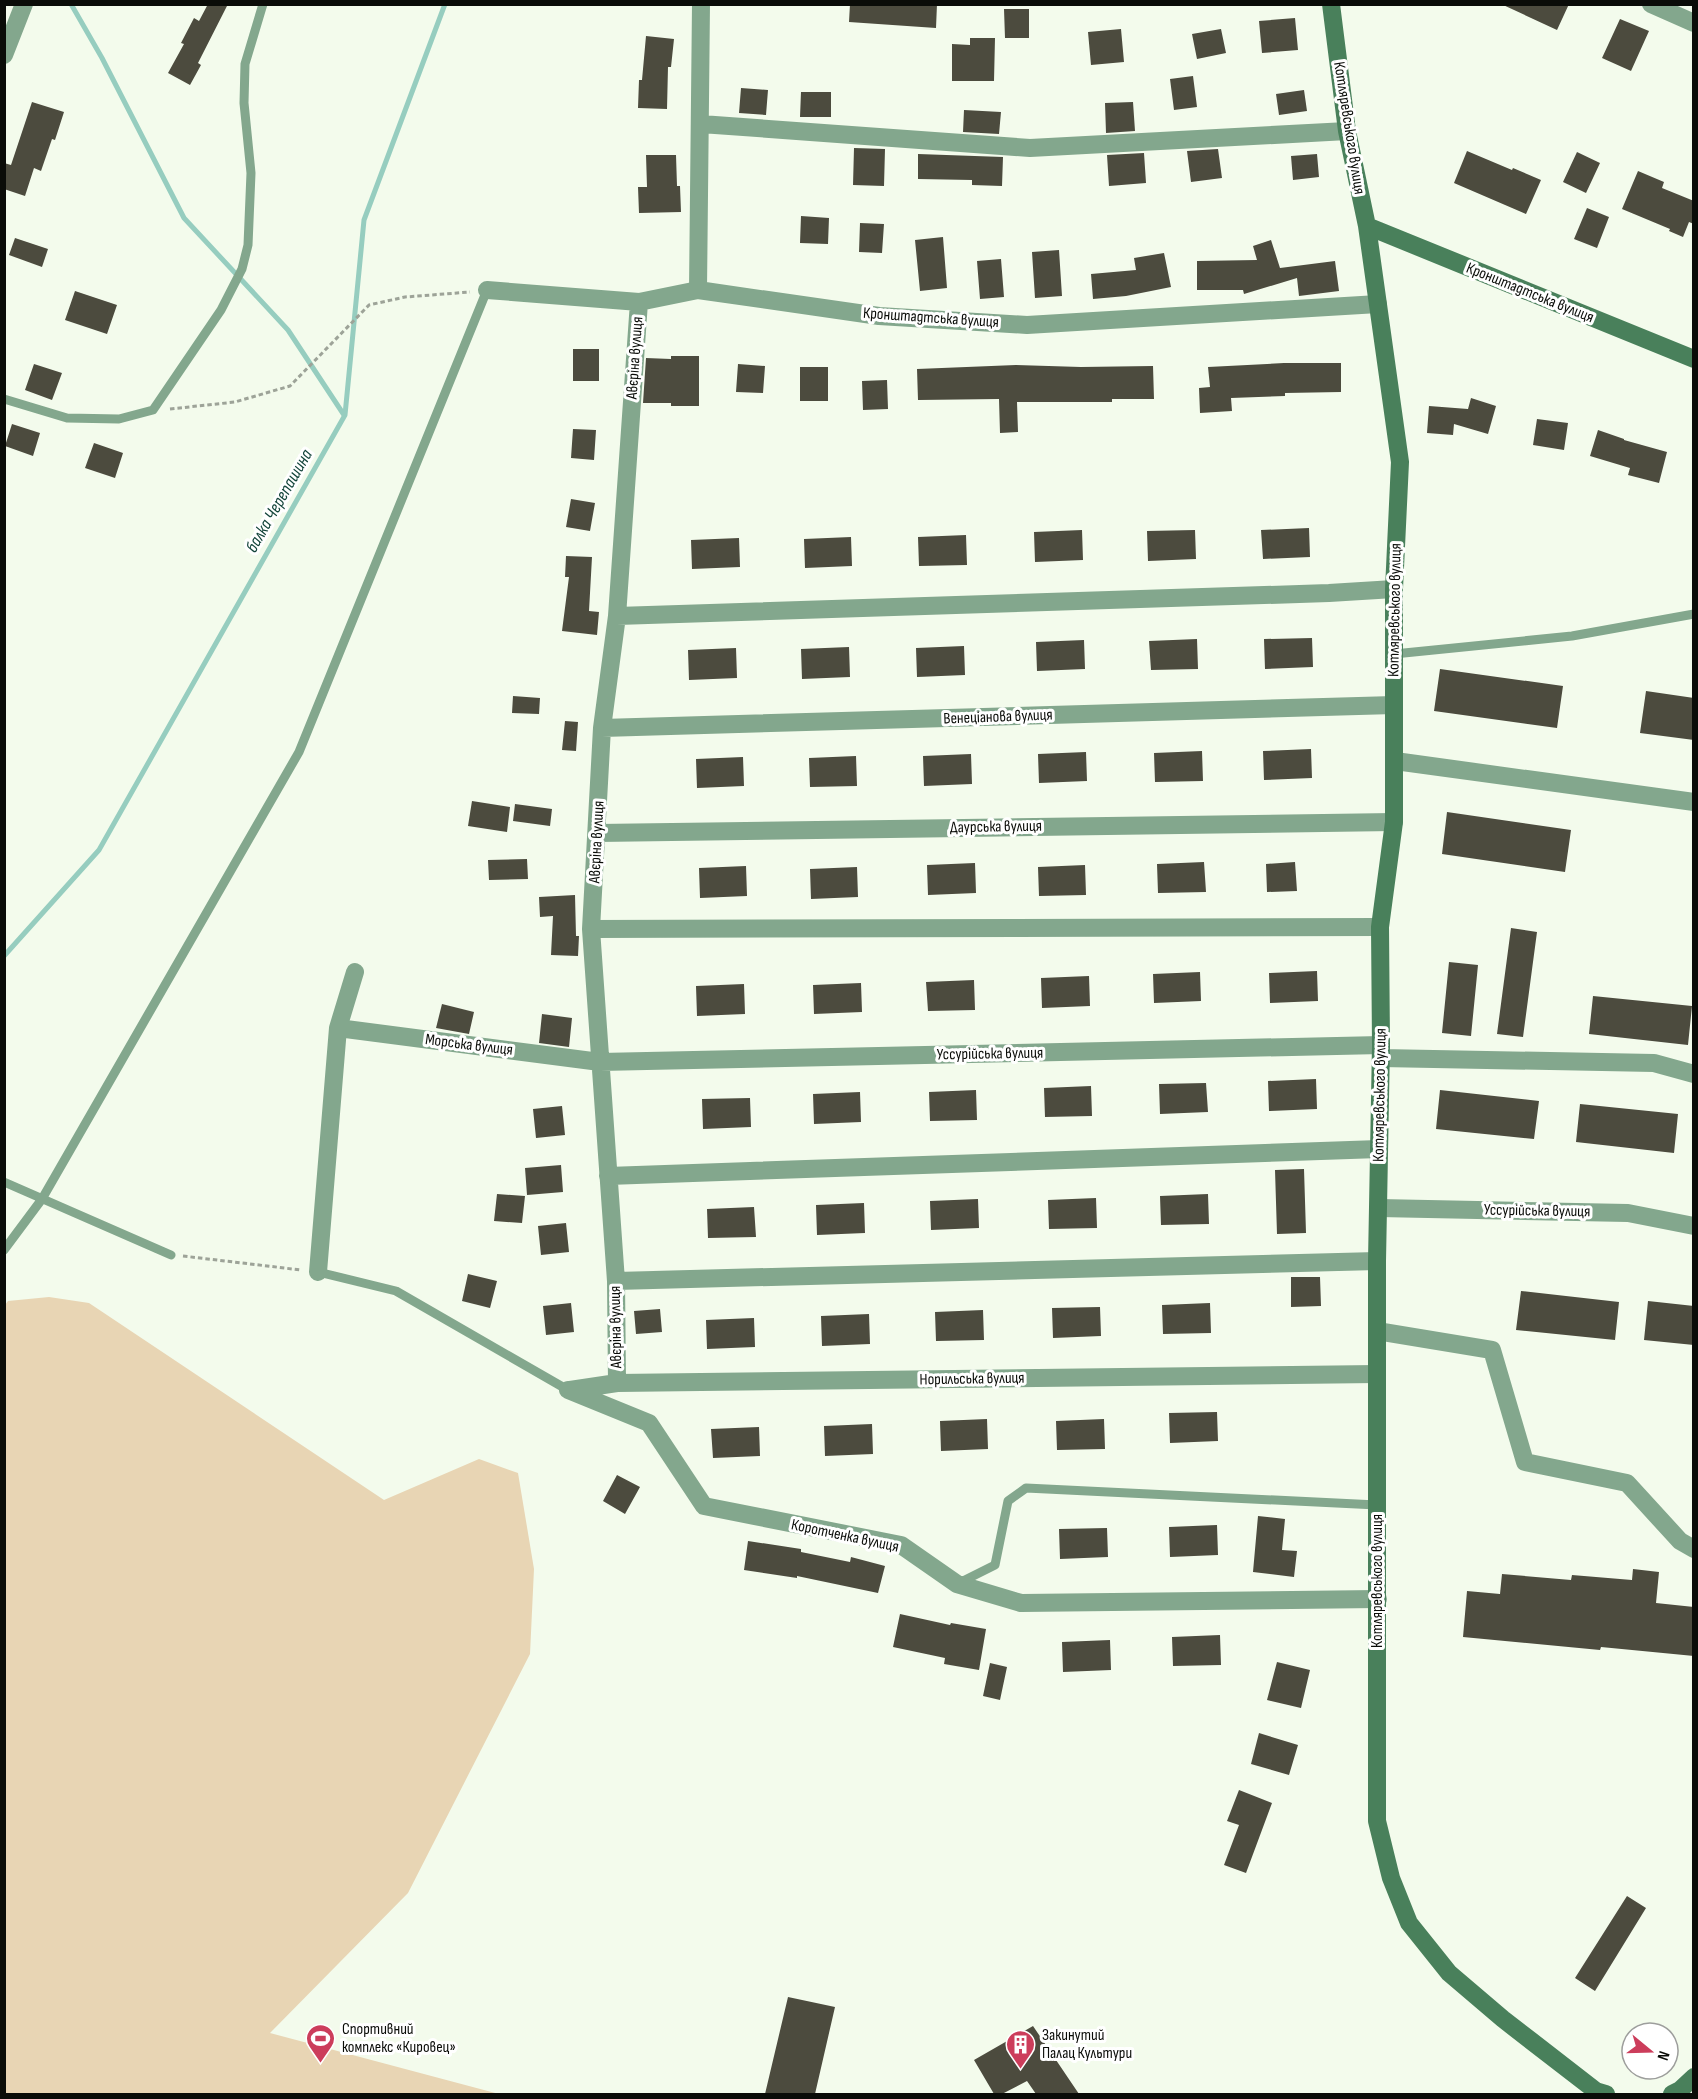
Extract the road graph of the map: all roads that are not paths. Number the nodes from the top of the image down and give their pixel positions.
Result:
1 (24, 4) edge
2 (262, 4) edge
3 (701, 4) edge
4 (1331, 4) edge
5 (1651, 4) edge
6 (1694, 23) edge
7 (4, 55) edge
8 (701, 124) junction
9 (1347, 131) junction
10 (1367, 226) junction
11 (487, 290) joint
12 (698, 290) junction
13 (639, 302) junction
14 (1378, 304) junction
15 (1694, 359) edge
16 (4, 399) edge
17 (1394, 589) junction
18 (1694, 614) edge
19 (617, 616) junction
20 (1394, 654) junction
21 (1394, 705) junction
22 (602, 728) junction
23 (1395, 761) junction
24 (1694, 802) edge
25 (1394, 822) junction
26 (598, 833) junction
27 (1380, 927) junction
28 (591, 929) junction
29 (355, 972) dead end
30 (338, 1028) junction
31 (1381, 1052) junction
32 (600, 1062) junction
33 (1694, 1074) edge
34 (1378, 1149) junction
35 (608, 1176) junction
36 (4, 1182) edge
37 (42, 1199) junction
38 (1379, 1208) junction
39 (1694, 1226) edge
40 (4, 1250) edge
41 (171, 1255) road end
42 (1377, 1261) junction
43 (318, 1272) joint
44 (616, 1281) junction
45 (1377, 1331) junction
46 (1377, 1374) junction
47 (617, 1383) junction
48 (568, 1390) junction
49 (1377, 1505) junction
50 (1694, 1549) edge
51 (957, 1584) junction
52 (1378, 1599) junction
53 (1694, 2077) edge
54 (1606, 2094) edge
55 (1672, 2094) edge

1 - 7 street
2 - 16 lane
3 - 8 street
4 - 9 street, Котляревського вулиця
5 - 6 street
8 - 9 street
8 - 12 street
9 - 10 street, Котляревського вулиця
10 - 14 street, Котляревського вулиця
10 - 15 street, Кронштадтська вулиця
11 - 13 street, Кронштадтська вулиця
11 - 37 lane
12 - 13 street, Кронштадтська вулиця
12 - 14 street, Кронштадтська вулиця
13 - 19 street, Авєріна вулиця
14 - 17 street, Котляревського вулиця
17 - 19 street
17 - 20 street, Котляревського вулиця
18 - 20 lane
19 - 22 street, Авєріна вулиця
20 - 21 street, Котляревського вулиця
21 - 22 street, Венеціанова вулиця
21 - 23 street, Котляревського вулиця
22 - 26 street, Авєріна вулиця
23 - 24 street
23 - 25 street, Котляревського вулиця
25 - 26 street, Даурська вулиця
25 - 27 street, Котляревського вулиця
26 - 28 street, Авєріна вулиця
27 - 28 street
27 - 31 street, Котляревського вулиця
28 - 32 street, Авєріна вулиця
29 - 30 street
30 - 32 street, Морська вулиця
30 - 43 street
31 - 32 street, Уссурійська вулиця
31 - 33 street, Уссурійська вулиця
31 - 34 street, Котляревського вулиця
32 - 35 street, Авєріна вулиця
34 - 35 street
34 - 38 street, Котляревського вулиця
35 - 44 street, Авєріна вулиця
36 - 37 lane
37 - 40 lane
37 - 41 lane
38 - 39 street, Уссурійська вулиця
38 - 42 street, Котляревського вулиця
42 - 44 street
42 - 45 street, Котляревського вулиця
43 - 48 lane
44 - 47 street, Авєріна вулиця
45 - 46 street, Котляревського вулиця
45 - 50 street
46 - 47 street, Норильська вулиця
46 - 49 street, Котляревського вулиця
47 - 48 street, Норильська вулиця
48 - 51 street, Коротченка вулиця
49 - 51 lane
49 - 52 street, Котляревського вулиця
51 - 52 street, Коротченка вулиця
52 - 54 street, Котляревського вулиця
53 - 55 street

